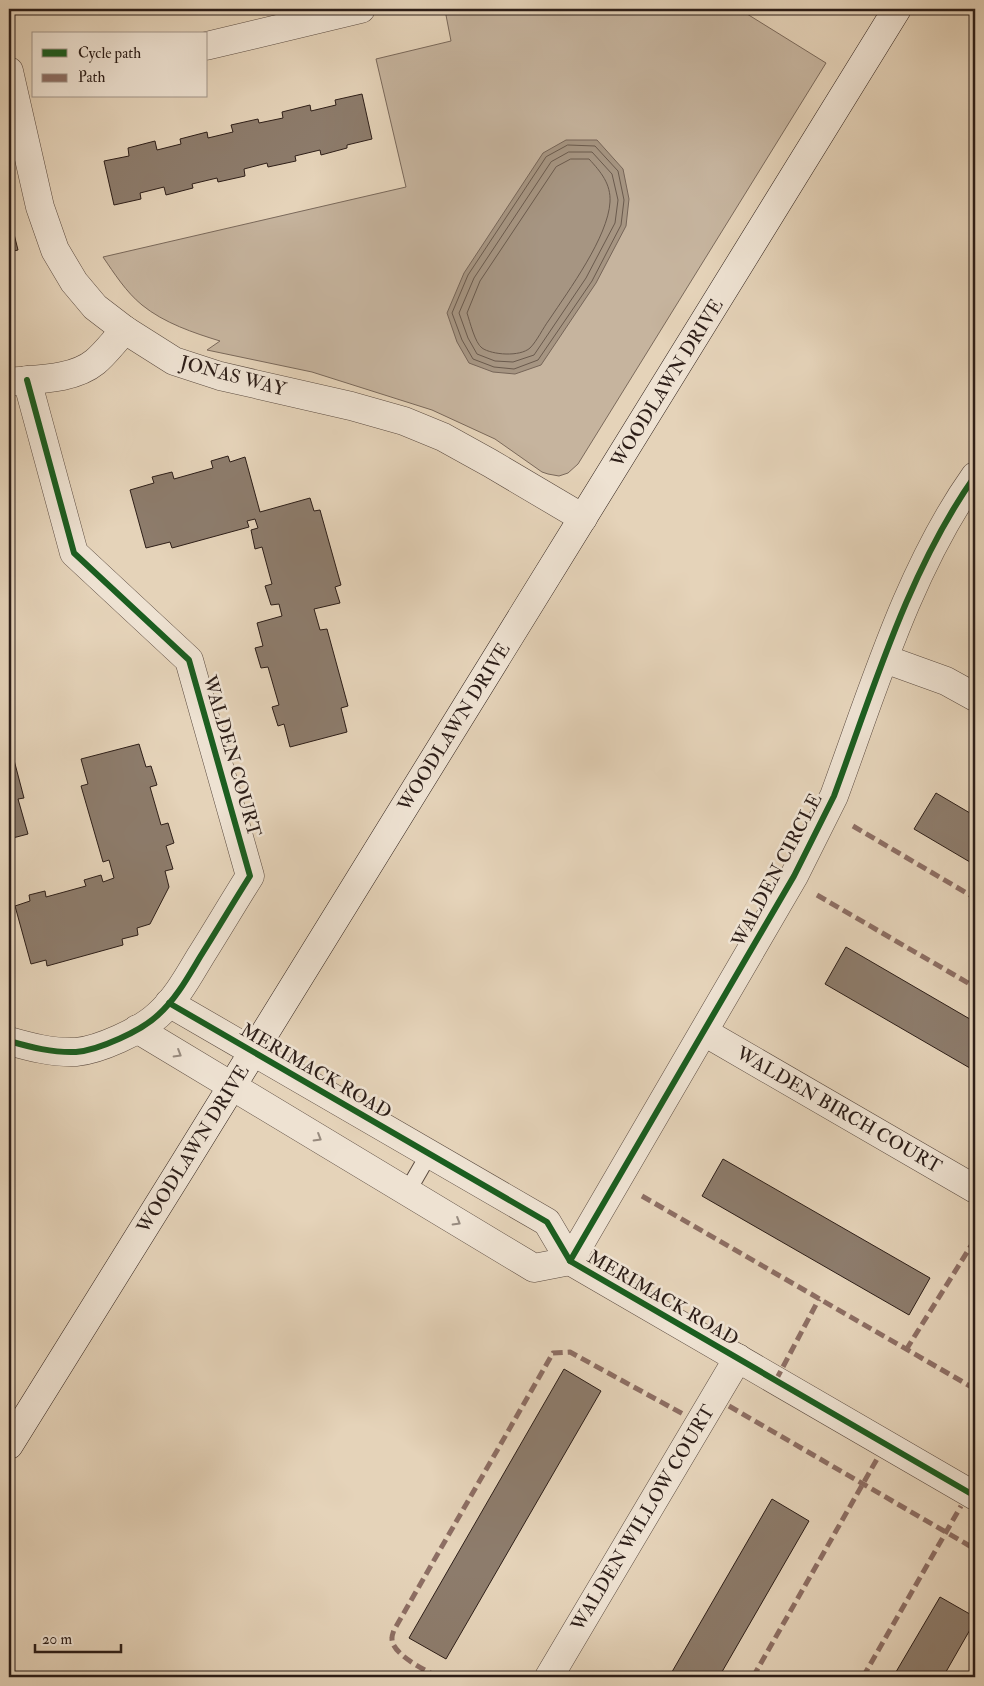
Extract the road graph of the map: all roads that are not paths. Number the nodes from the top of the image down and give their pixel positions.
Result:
1 (361, 9) edge
2 (897, 9) edge
3 (208, 46) edge
4 (16, 87) edge
5 (125, 330) junction
6 (18, 381) edge
7 (975, 476) edge
8 (583, 518) junction
9 (885, 659) junction
10 (975, 697) edge
11 (154, 1016) junction
12 (704, 1032) junction
13 (9, 1041) edge
14 (253, 1052) junction
15 (232, 1086) junction
16 (429, 1154) junction
17 (975, 1189) edge
18 (407, 1192) junction
19 (570, 1261) junction
20 (738, 1358) junction
21 (9, 1445) edge
22 (975, 1496) edge
23 (549, 1677) edge

1 - 3 street
2 - 8 street, WOODLAWN DRIVE
4 - 5 street, JONAS WAY
5 - 6 street
5 - 8 street, JONAS WAY
6 - 11 street, WALDEN COURT
7 - 9 street, WALDEN CIRCLE
8 - 14 street, WOODLAWN DRIVE
9 - 10 street
9 - 12 street, WALDEN CIRCLE
11 - 13 street
11 - 14 street, MERIMACK ROAD
11 -> 15 street, MERIMACK ROAD
12 - 17 street, WALDEN BIRCH COURT
12 - 19 street, WALDEN CIRCLE
14 - 15 street, WOODLAWN DRIVE
14 - 16 street, MERIMACK ROAD
15 -> 18 street, MERIMACK ROAD
15 - 21 street, WOODLAWN DRIVE
16 - 18 lane
16 - 19 street, MERIMACK ROAD
18 -> 19 street, MERIMACK ROAD
19 - 20 street, MERIMACK ROAD
20 - 22 street, MERIMACK ROAD
20 - 23 street, WALDEN WILLOW COURT

